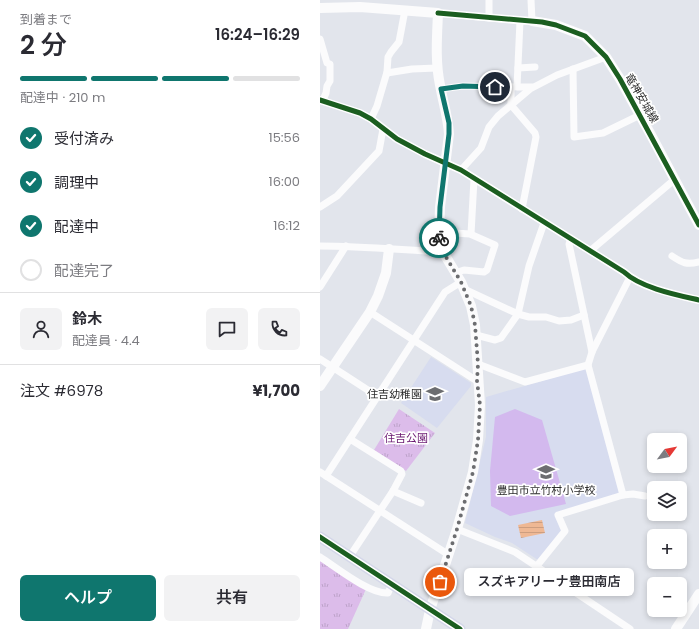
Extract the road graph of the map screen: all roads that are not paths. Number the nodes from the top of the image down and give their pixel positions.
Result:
1 (489, 0) edge
2 (531, 0) edge
3 (406, 5) edge
4 (320, 8) edge
5 (438, 13) junction
6 (489, 18) junction
7 (520, 21) junction
8 (532, 21) junction
9 (320, 39) edge
10 (606, 58) junction
11 (535, 67) dead end
12 (438, 68) junction
13 (518, 68) junction
14 (573, 69) junction
15 (387, 73) junction
16 (514, 87) junction
17 (533, 88) junction
18 (441, 89) junction
19 (321, 100) edge
20 (511, 105) junction
21 (640, 115) junction
22 (372, 119) junction
23 (383, 129) junction
24 (445, 163) junction
25 (461, 170) junction
26 (474, 179) junction
27 (674, 180) junction
28 (320, 207) edge
29 (522, 209) junction
30 (544, 223) junction
31 (699, 225) edge
32 (439, 232) junction
33 (471, 234) junction
34 (571, 239) junction
35 (320, 246) edge
36 (346, 246) junction
37 (389, 249) junction
38 (590, 251) junction
39 (443, 252) junction
40 (672, 256) dead end
41 (699, 262) edge
42 (455, 273) junction
43 (630, 277) junction
44 (462, 286) junction
45 (320, 287) edge
46 (699, 300) edge
47 (370, 312) junction
48 (518, 314) junction
49 (584, 315) junction
50 (476, 335) junction
51 (413, 341) junction
52 (592, 352) junction
53 (320, 359) edge
54 (478, 364) junction
55 (588, 365) junction
56 (332, 367) junction
57 (477, 381) junction
58 (320, 386) edge
59 (377, 396) junction
60 (350, 439) junction
61 (323, 474) edge
62 (393, 491) junction
63 (623, 495) junction
64 (645, 496) dead end
65 (421, 503) dead end
66 (380, 510) junction
67 (457, 529) junction
68 (320, 537) edge
69 (449, 555) junction
70 (320, 556) edge
71 (350, 556) junction
72 (536, 567) junction
73 (392, 584) junction
74 (699, 594) edge
75 (430, 610) junction
76 (426, 629) edge
77 (460, 629) edge
78 (630, 629) edge
79 (676, 629) edge

1 - 6 street
2 - 8 street
3 - 4 main road
3 - 5 main road
3 - 15 street
5 - 6 street
5 - 12 main road
6 - 7 street
7 - 8 street
7 - 13 street
8 - 10 main road, 竜神安城線
9 - 19 street
10 - 14 street
10 - 21 main road, 竜神安城線
11 - 13 street
12 - 15 street
12 - 18 main road
13 - 16 street
14 - 17 street
14 - 21 street
15 - 22 street
16 - 17 street
16 - 18 street
16 - 20 street
17 - 20 street
18 - 24 main road
19 - 22 street
20 - 25 street
20 - 29 street
21 - 27 main road, 竜神安城線
22 - 23 street
23 - 24 street
23 - 28 street
24 - 25 street
24 - 32 main road
25 - 26 street
26 - 29 street
26 - 33 street
27 - 31 main road, 竜神安城線
27 - 38 street
29 - 30 street
30 - 34 street
30 - 48 street
32 - 33 street
32 - 39 main road
33 - 42 street
34 - 38 street
34 - 49 street
35 - 36 street
36 - 37 street
36 - 45 street
37 - 39 street
37 - 47 main road
38 - 43 street
39 - 42 main road
40 - 41 street
42 - 44 main road
43 - 46 street
43 - 52 street
44 - 48 street
44 - 50 main road
44 - 51 street
47 - 51 street
47 - 56 main road
48 - 49 street
48 - 50 street
49 - 52 street
50 - 54 main road
51 - 57 street
51 - 59 street
52 - 55 street
53 - 56 street
54 - 55 street
54 - 57 main road
55 - 63 street
56 - 58 main road
56 - 59 street
57 - 67 main road
59 - 60 street
60 - 61 street
60 - 62 street
61 - 66 street
62 - 65 street
62 - 66 street
63 - 64 street
63 - 72 street
66 - 69 street
66 - 71 street
67 - 69 main road
67 - 72 street
68 - 71 main road
69 - 75 main road
70 - 73 street
71 - 73 main road
72 - 78 street
73 - 75 main road
74 - 79 main road
75 - 76 main road
75 - 77 main road

